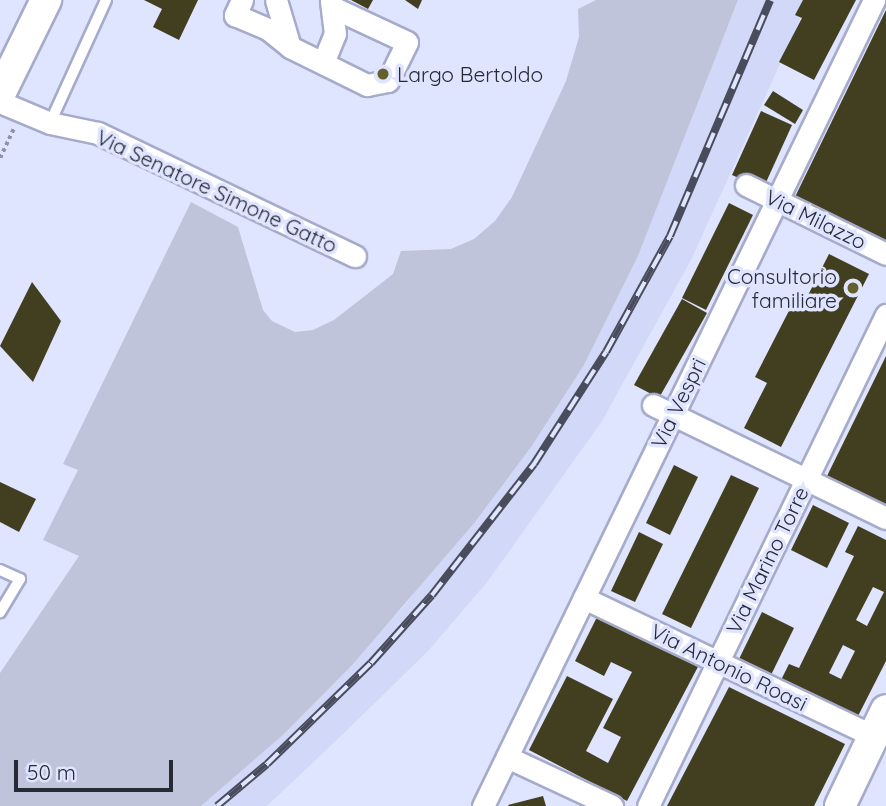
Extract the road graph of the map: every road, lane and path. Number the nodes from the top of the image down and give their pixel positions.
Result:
1 (46, 0) edge
2 (106, 0) edge
3 (242, 0) edge
4 (276, 0) edge
5 (874, 0) edge
6 (333, 4) edge
7 (290, 47) junction
8 (323, 63) junction
9 (0, 94) edge
10 (0, 102) edge
11 (50, 123) junction
12 (746, 185) dead end
13 (777, 200) junction
14 (886, 254) edge
15 (355, 256) dead end
16 (886, 315) edge
17 (663, 410) junction
18 (806, 479) junction
19 (886, 518) edge
20 (0, 570) edge
21 (584, 598) junction
22 (0, 611) edge
23 (718, 662) junction
24 (880, 723) edge
25 (506, 757) junction
26 (483, 806) edge
27 (612, 806) edge
28 (648, 806) edge
29 (840, 806) edge

1 - 9 main road
2 - 11 lane
3 - 7 street
4 - 7 street
5 - 13 street, Via Vespri
6 - 8 street
6 - 8 street
7 - 8 street
10 - 11 street, Via Senatore Simone Gatto
11 - 15 street, Via Senatore Simone Gatto
12 - 13 street, Via Milazzo
13 - 14 street, Via Milazzo
13 - 17 street, Via Vespri
16 - 18 street, Via Marino Torre
17 - 18 street
17 - 21 street, Via Vespri
18 - 19 street
18 - 23 street, Via Marino Torre
20 - 22 lane
21 - 23 street, Via Antonio Roasi
21 - 25 street, Via Vespri
23 - 24 street, Via Antonio Roasi
23 - 28 street, Via Marino Torre
24 - 29 main road
25 - 26 street, Via Vespri
25 - 27 street

